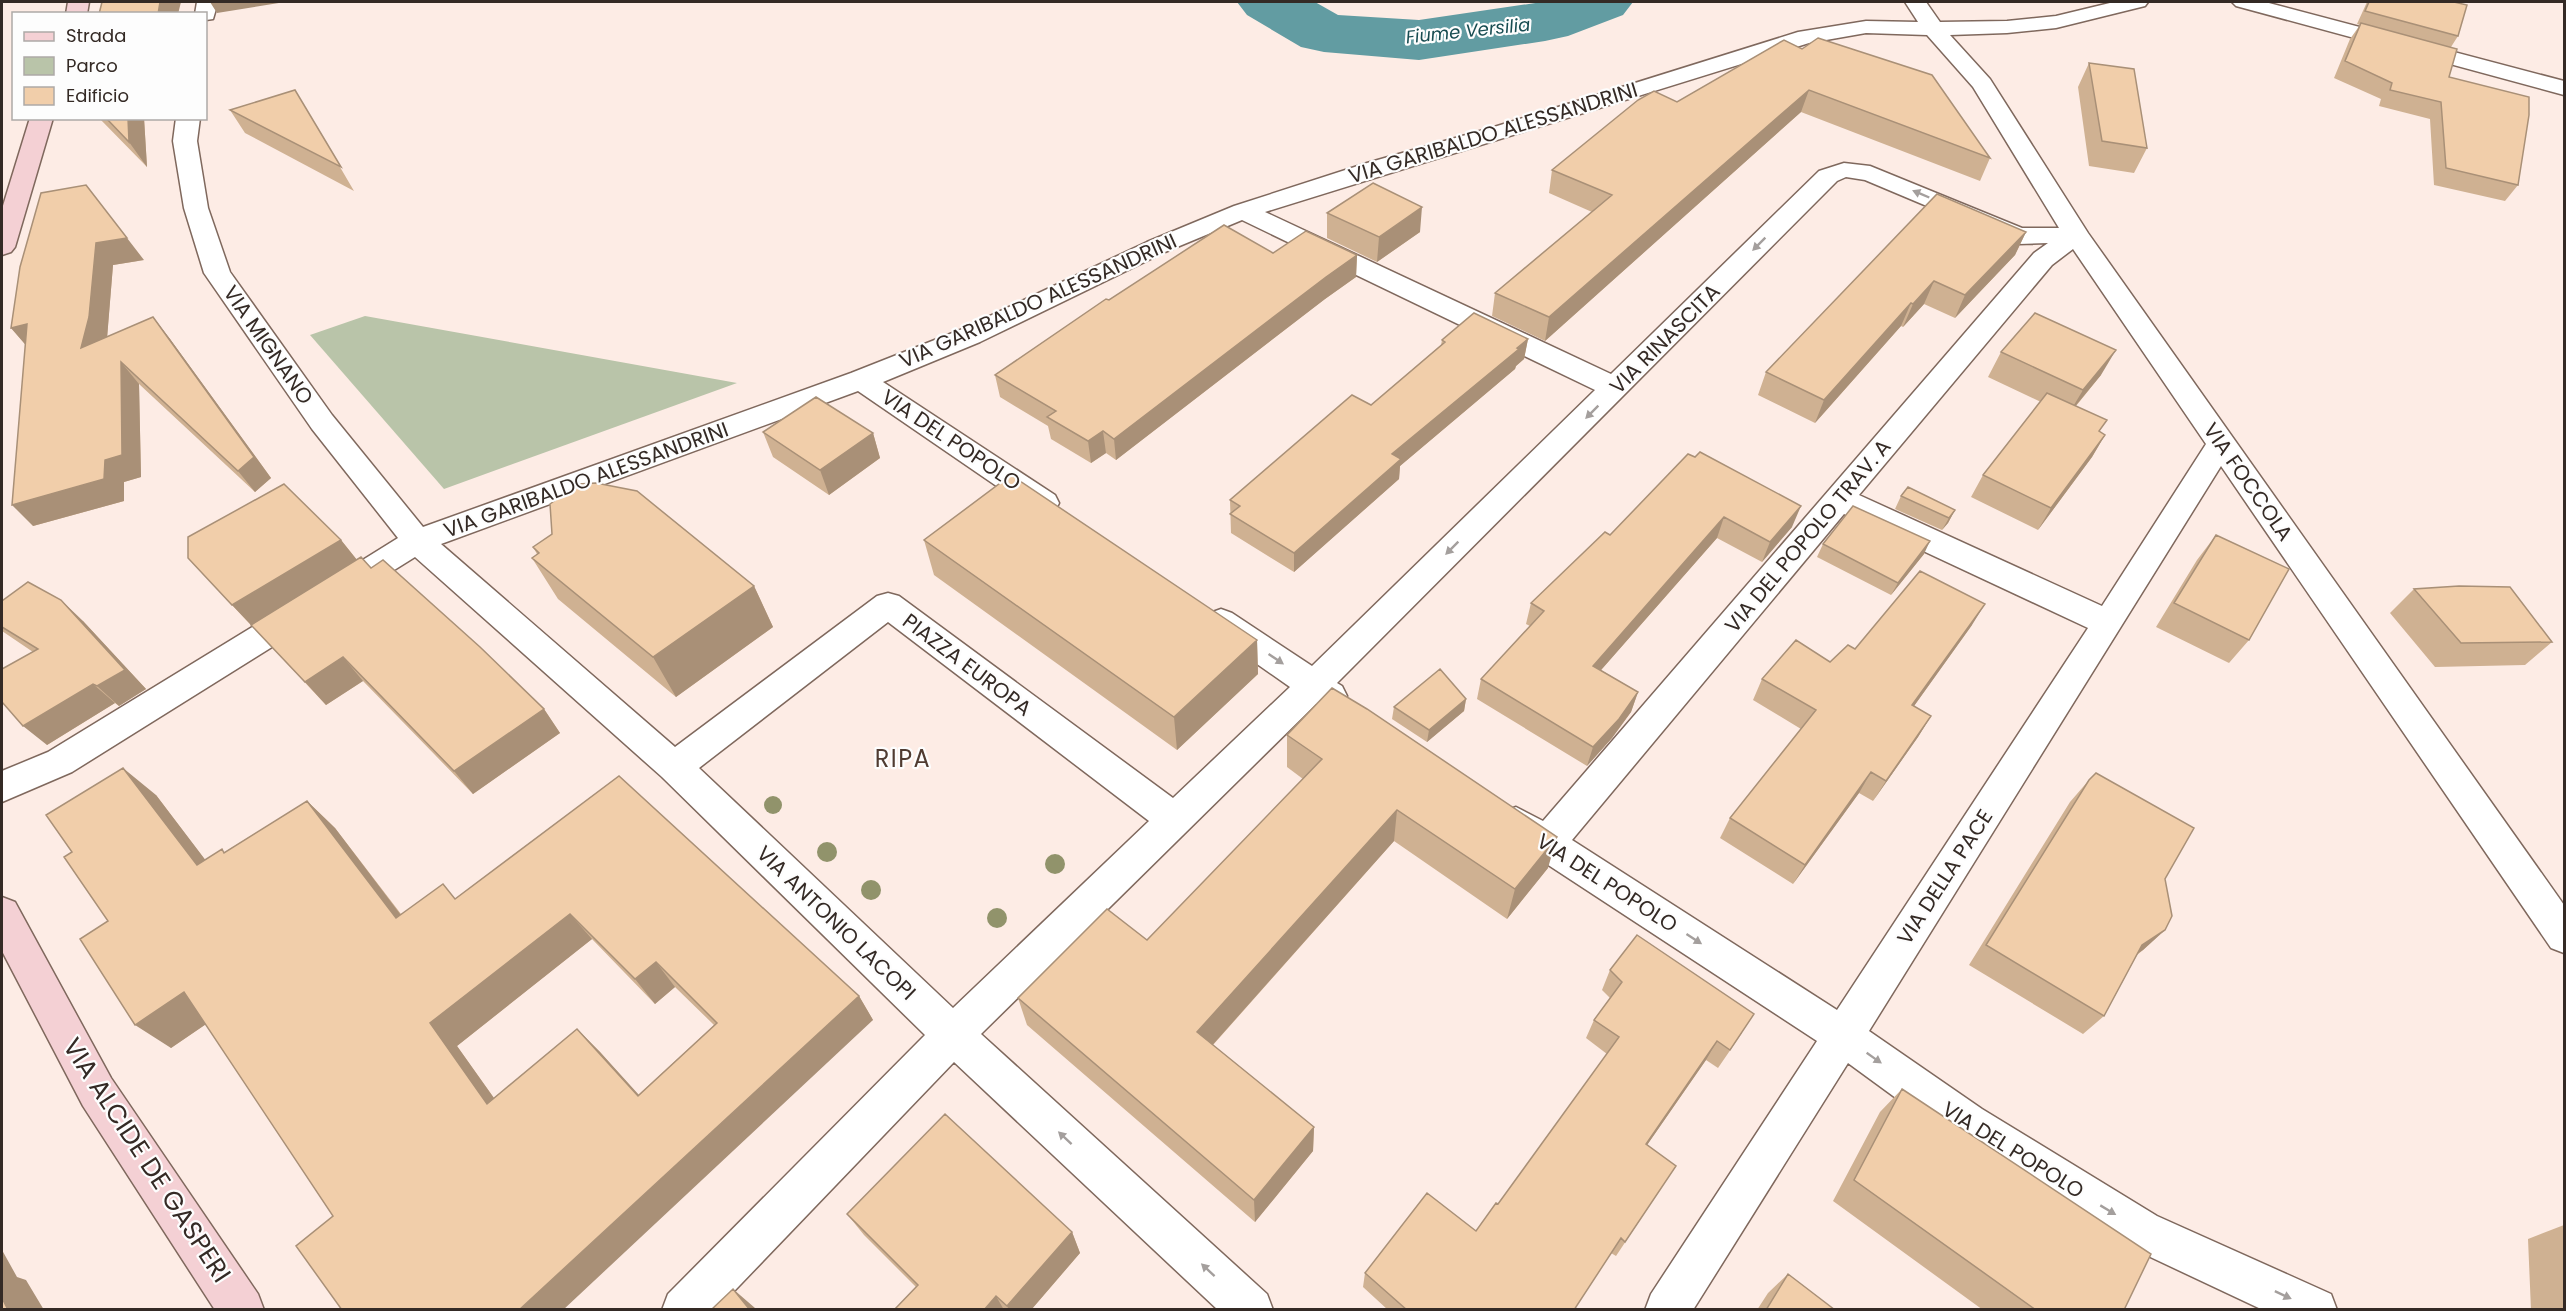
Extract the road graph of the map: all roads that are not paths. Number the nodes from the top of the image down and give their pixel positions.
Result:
1 (1916, 2) edge
2 (2138, 2) edge
3 (2242, 2) edge
4 (1933, 29) junction
5 (2565, 88) edge
6 (41, 120) edge
7 (188, 120) edge
8 (1243, 211) junction
9 (2076, 235) junction
10 (2, 247) edge
11 (861, 380) junction
12 (1616, 388) junction
13 (2221, 443) junction
14 (1840, 499) junction
15 (1068, 519) edge
16 (417, 541) junction
17 (1196, 605) edge
18 (2108, 623) junction
19 (1314, 685) junction
20 (1362, 718) edge
21 (674, 768) junction
22 (2, 787) edge
23 (1488, 804) edge
24 (1175, 820) junction
25 (1546, 844) junction
26 (2, 915) edge
27 (2565, 936) edge
28 (953, 1035) junction
29 (1844, 1036) junction
30 (242, 1310) edge
31 (684, 1310) edge
32 (1251, 1310) edge
33 (1666, 1310) edge
34 (2315, 1310) edge

1 - 4 street, VIA FOCCOLA
2 - 4 street, VIA GARIBALDO ALESSANDRINI
3 - 5 street
4 - 8 street, VIA GARIBALDO ALESSANDRINI
4 - 9 street, VIA FOCCOLA
6 - 10 main road
7 - 16 street, VIA MIGNANO
8 - 11 street, VIA GARIBALDO ALESSANDRINI
8 - 12 street
9 -> 12 street, VIA RINASCITA
9 - 13 street, VIA FOCCOLA
9 - 14 street, VIA DEL POPOLO TRAV. A
11 - 15 street, VIA DEL POPOLO
11 - 16 street, VIA GARIBALDO ALESSANDRINI
12 -> 19 street, VIA RINASCITA
13 - 18 street, VIA DELLA PACE
13 - 27 street, VIA FOCCOLA
14 - 18 street
14 - 25 street, VIA DEL POPOLO TRAV. A
16 - 21 street, VIA ANTONIO LACOPI
16 - 22 street, VIA GARIBALDO ALESSANDRINI
17 -> 19 street
18 - 29 street, VIA DELLA PACE
19 - 20 street
19 - 24 street, VIA RINASCITA
21 - 24 street, PIAZZA EUROPA
21 - 28 street, VIA ANTONIO LACOPI
23 - 25 street, VIA DEL POPOLO
24 - 28 street, VIA RINASCITA
25 -> 29 street, VIA DEL POPOLO
26 - 30 main road, VIA ALCIDE DE GASPERI
28 - 31 street, VIA RINASCITA
32 -> 28 street, VIA ANTONIO LACOPI
29 - 33 street, VIA DELLA PACE
29 -> 34 street, VIA DEL POPOLO

